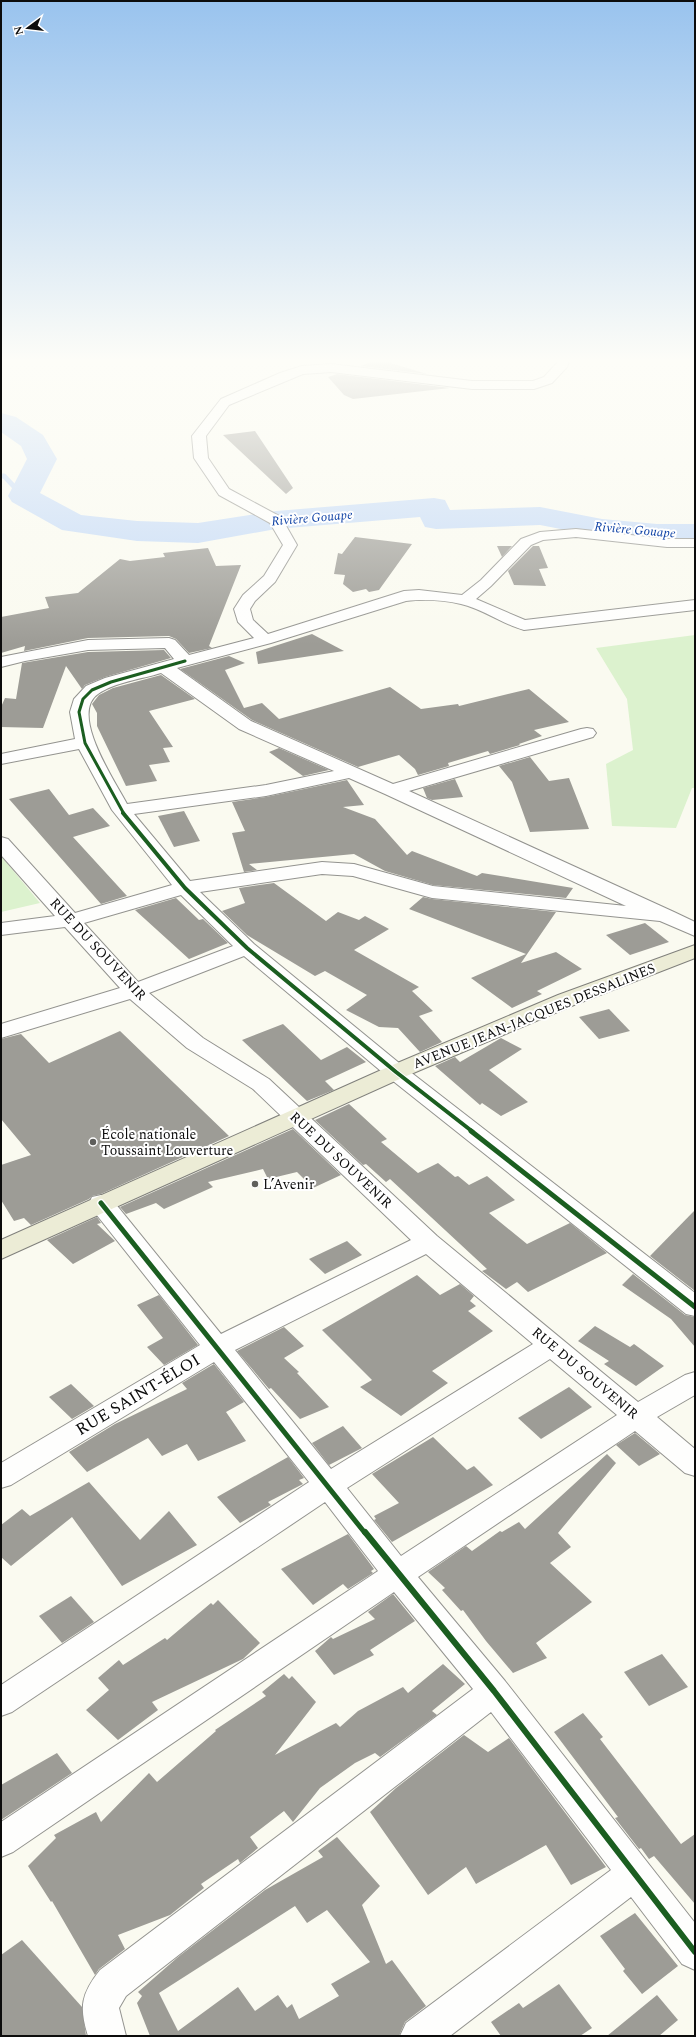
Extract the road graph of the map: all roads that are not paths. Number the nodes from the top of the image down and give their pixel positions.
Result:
1 (201, 454) edge
2 (695, 543) edge
3 (465, 600) junction
4 (695, 605) edge
5 (265, 640) junction
6 (185, 661) junction
7 (1, 662) edge
8 (164, 667) junction
9 (587, 733) dead end
10 (85, 743) junction
11 (1, 759) edge
12 (351, 772) junction
13 (392, 790) junction
14 (121, 810) junction
15 (1, 843) edge
16 (185, 888) junction
17 (667, 916) junction
18 (71, 920) junction
19 (1, 929) edge
20 (695, 930) edge
21 (247, 948) junction
22 (695, 951) edge
23 (134, 991) junction
24 (1, 1031) edge
25 (396, 1072) junction
26 (296, 1117) junction
27 (101, 1203) junction
28 (428, 1242) junction
29 (1, 1250) edge
30 (695, 1307) edge
31 (552, 1345) junction
32 (218, 1347) junction
33 (695, 1382) edge
34 (637, 1416) junction
35 (695, 1465) edge
36 (1, 1477) edge
37 (328, 1485) junction
38 (398, 1575) junction
39 (494, 1691) junction
40 (1, 1702) edge
41 (1, 1841) edge
42 (634, 1874) junction
43 (695, 1952) edge
44 (107, 2036) edge
45 (419, 2036) edge

1 - 5 street
2 - 3 street
3 - 4 street
3 - 5 street
5 - 6 street
6 - 7 street
6 - 8 street
8 - 10 street
8 - 12 street
9 - 13 street
10 - 11 street
10 - 14 street
12 - 13 street
12 - 14 street
13 - 17 street
14 - 16 street
15 - 18 street, RUE DU SOUVENIR
16 - 17 street
16 - 18 street
16 - 21 street
17 - 20 street
18 - 19 street
18 - 23 street, RUE DU SOUVENIR
21 - 23 street
21 - 25 street
22 - 25 main road, AVENUE JEAN-JACQUES DESSALINES
23 - 24 street
23 - 26 street, RUE DU SOUVENIR
25 - 26 main road, AVENUE JEAN-JACQUES DESSALINES
25 - 30 street
26 - 27 main road, AVENUE JEAN-JACQUES DESSALINES
26 - 28 street, RUE DU SOUVENIR
27 - 29 main road, AVENUE JEAN-JACQUES DESSALINES
27 - 32 street
28 - 31 street, RUE DU SOUVENIR
28 - 32 street, RUE SAINT-ÉLOI
31 - 34 street, RUE DU SOUVENIR
31 - 37 street
32 - 36 street, RUE SAINT-ÉLOI
32 - 37 street
33 - 34 street
34 - 35 street, RUE DU SOUVENIR
34 - 38 street
37 - 38 street
37 - 40 street
38 - 39 street
38 - 41 street
39 - 42 street
39 - 44 street
42 - 43 street
42 - 45 street

